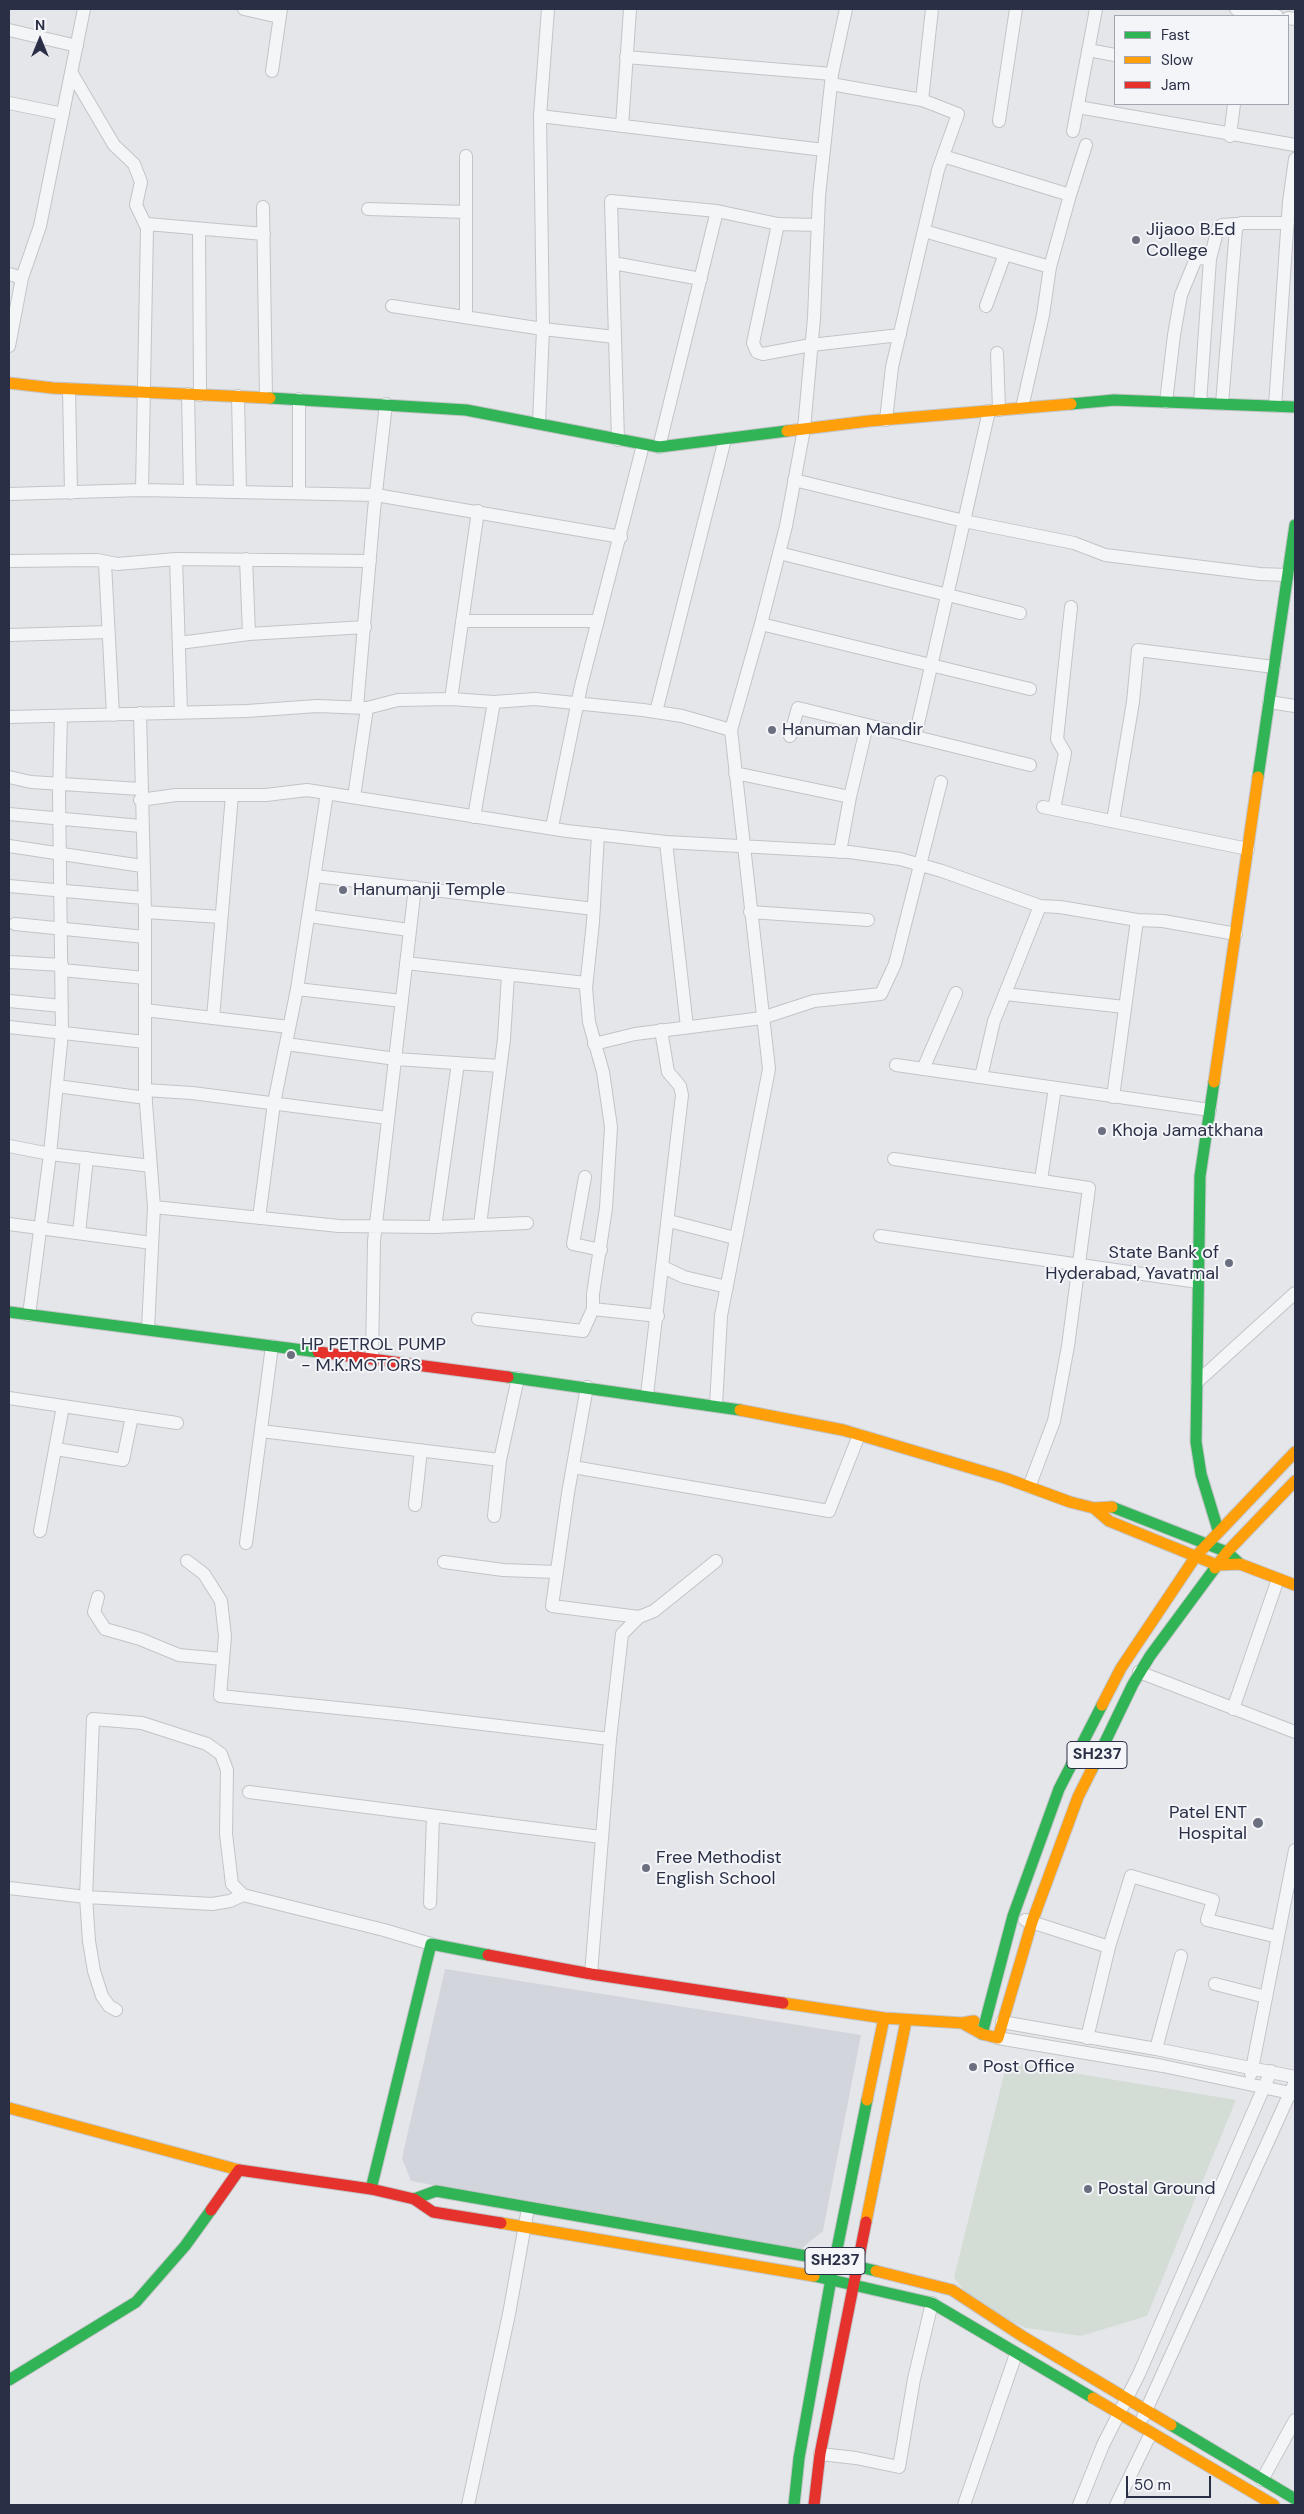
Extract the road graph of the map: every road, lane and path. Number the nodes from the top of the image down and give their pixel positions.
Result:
1 (84, 9) edge
2 (244, 9) edge
3 (548, 9) edge
4 (630, 9) edge
5 (846, 9) edge
6 (932, 9) edge
7 (1016, 9) edge
8 (1096, 9) edge
9 (1236, 9) edge
10 (1254, 12) edge
11 (280, 13) edge
12 (1271, 15) edge
13 (9, 30) edge
14 (77, 46) junction
15 (1088, 50) junction
16 (1114, 54) edge
17 (626, 57) junction
18 (272, 71) dead end
19 (72, 72) junction
20 (832, 79) junction
21 (922, 100) junction
22 (9, 103) edge
23 (1234, 105) edge
24 (1078, 107) junction
25 (63, 114) junction
26 (540, 116) junction
27 (999, 120) dead end
28 (622, 126) junction
29 (1073, 131) dead end
30 (1230, 136) junction
31 (1086, 145) dead end
32 (1295, 145) edge
33 (824, 150) junction
34 (466, 156) dead end
35 (943, 156) junction
36 (1295, 159) edge
37 (1070, 195) junction
38 (263, 207) dead end
39 (368, 209) dead end
40 (717, 211) junction
41 (466, 212) junction
42 (147, 224) junction
43 (778, 224) junction
44 (1237, 224) junction
45 (1288, 224) junction
46 (818, 225) junction
47 (199, 229) junction
48 (924, 231) junction
49 (264, 234) junction
50 (1004, 254) junction
51 (1210, 259) junction
52 (613, 263) junction
53 (1050, 267) junction
54 (9, 274) edge
55 (22, 278) junction
56 (700, 279) junction
57 (392, 306) dead end
58 (986, 306) dead end
59 (466, 317) junction
60 (543, 329) junction
61 (900, 335) junction
62 (615, 337) junction
63 (811, 345) junction
64 (9, 346) edge
65 (997, 353) dead end
66 (9, 382) edge
67 (69, 389) junction
68 (142, 392) junction
69 (194, 394) junction
70 (238, 396) junction
71 (266, 397) junction
72 (299, 399) junction
73 (1166, 402) junction
74 (1200, 403) junction
75 (386, 404) junction
76 (1222, 404) junction
77 (1276, 406) junction
78 (1295, 407) edge
79 (1022, 408) junction
80 (994, 410) junction
81 (886, 420) junction
82 (539, 423) junction
83 (804, 429) junction
84 (725, 439) junction
85 (618, 440) junction
86 (643, 445) junction
87 (659, 448) junction
88 (794, 480) junction
89 (142, 490) junction
90 (190, 491) junction
91 (240, 491) junction
92 (299, 492) junction
93 (71, 493) junction
94 (9, 494) edge
95 (376, 495) junction
96 (478, 511) junction
97 (964, 521) junction
98 (1295, 525) edge
99 (620, 537) junction
100 (779, 553) junction
101 (176, 559) junction
102 (246, 559) junction
103 (370, 560) junction
104 (9, 561) edge
105 (105, 563) junction
106 (1287, 575) junction
107 (947, 595) junction
108 (1072, 607) dead end
109 (1020, 614) dead end
110 (462, 621) junction
111 (598, 621) junction
112 (762, 624) junction
113 (365, 627) junction
114 (108, 632) junction
115 (249, 634) junction
116 (9, 635) edge
117 (179, 643) junction
118 (931, 666) junction
119 (1274, 667) junction
120 (1030, 689) dead end
121 (451, 699) junction
122 (494, 702) junction
123 (578, 702) junction
124 (1269, 702) junction
125 (1295, 706) edge
126 (362, 708) junction
127 (181, 712) junction
128 (656, 712) junction
129 (140, 713) junction
130 (113, 715) junction
131 (61, 716) junction
132 (9, 717) edge
133 (867, 725) junction
134 (731, 730) junction
135 (790, 736) dead end
136 (915, 737) junction
137 (1030, 765) dead end
138 (735, 773) junction
139 (9, 777) edge
140 (59, 782) junction
141 (941, 782) dead end
142 (327, 793) junction
143 (140, 794) junction
144 (232, 795) junction
145 (354, 797) junction
146 (850, 797) junction
147 (9, 814) edge
148 (474, 817) junction
149 (59, 819) junction
150 (1113, 821) junction
151 (141, 826) junction
152 (552, 827) junction
153 (598, 834) junction
154 (666, 842) junction
155 (9, 846) edge
156 (744, 846) junction
157 (1248, 849) junction
158 (840, 852) junction
159 (59, 853) junction
160 (919, 865) junction
161 (142, 866) junction
162 (315, 876) junction
163 (9, 886) edge
164 (415, 887) junction
165 (60, 891) junction
166 (144, 898) junction
167 (1040, 906) junction
168 (594, 909) junction
169 (145, 912) junction
170 (750, 912) junction
171 (308, 916) junction
172 (221, 917) junction
173 (868, 920) dead end
174 (1137, 920) junction
175 (15, 924) dead end
176 (61, 930) junction
177 (409, 930) junction
178 (1236, 934) junction
179 (145, 937) junction
180 (9, 962) edge
181 (406, 963) junction
182 (62, 968) junction
183 (508, 975) junction
184 (145, 978) junction
185 (586, 983) junction
186 (297, 988) junction
187 (956, 993) dead end
188 (1005, 994) junction
189 (9, 1001) edge
190 (402, 1002) junction
191 (62, 1006) junction
192 (1125, 1007) junction
193 (145, 1010) junction
194 (213, 1018) junction
195 (762, 1018) junction
196 (9, 1027) edge
197 (289, 1027) junction
198 (687, 1027) junction
199 (661, 1030) junction
200 (62, 1033) junction
201 (145, 1042) junction
202 (286, 1044) junction
203 (594, 1044) junction
204 (396, 1059) junction
205 (458, 1063) junction
206 (896, 1065) dead end
207 (500, 1066) junction
208 (923, 1068) junction
209 (981, 1077) junction
210 (57, 1086) junction
211 (1055, 1088) junction
212 (146, 1094) junction
213 (1114, 1097) junction
214 (274, 1103) junction
215 (1210, 1110) junction
216 (388, 1118) junction
217 (9, 1146) edge
218 (50, 1154) junction
219 (86, 1158) junction
220 (894, 1159) dead end
221 (151, 1166) junction
222 (585, 1177) dead end
223 (1041, 1180) junction
224 (154, 1208) junction
225 (259, 1218) junction
226 (669, 1221) junction
227 (527, 1223) dead end
228 (9, 1224) edge
229 (480, 1225) junction
230 (376, 1226) junction
231 (436, 1227) junction
232 (40, 1228) junction
233 (79, 1233) junction
234 (880, 1236) dead end
235 (735, 1238) junction
236 (152, 1243) junction
237 (600, 1250) junction
238 (1080, 1266) junction
239 (663, 1267) junction
240 (1198, 1282) junction
241 (727, 1288) junction
242 (1293, 1300) edge
243 (593, 1309) junction
244 (9, 1312) edge
245 (29, 1314) junction
246 (658, 1316) junction
247 (478, 1319) dead end
248 (148, 1329) junction
249 (272, 1346) junction
250 (372, 1359) junction
251 (518, 1378) junction
252 (1197, 1382) junction
253 (587, 1387) junction
254 (647, 1394) junction
255 (9, 1398) edge
256 (716, 1405) junction
257 (63, 1406) junction
258 (132, 1416) junction
259 (177, 1423) dead end
260 (261, 1431) junction
261 (859, 1435) junction
262 (56, 1449) junction
263 (421, 1450) junction
264 (1295, 1452) edge
265 (500, 1460) junction
266 (573, 1467) junction
267 (1295, 1481) edge
268 (1029, 1487) junction
269 (416, 1505) dead end
270 (1094, 1508) junction
271 (494, 1516) dead end
272 (1218, 1530) junction
273 (40, 1531) dead end
274 (246, 1543) dead end
275 (1207, 1543) junction
276 (1228, 1552) junction
277 (1196, 1556) junction
278 (188, 1561) dead end
279 (444, 1562) dead end
280 (716, 1562) dead end
281 (1240, 1564) junction
282 (1217, 1565) junction
283 (557, 1572) junction
284 (1278, 1579) junction
285 (1295, 1585) edge
286 (98, 1597) dead end
287 (639, 1617) junction
288 (223, 1659) junction
289 (1140, 1672) junction
290 (1233, 1709) junction
291 (1295, 1732) edge
292 (610, 1739) junction
293 (249, 1792) dead end
294 (433, 1816) junction
295 (601, 1837) junction
296 (1295, 1850) edge
297 (1293, 1871) edge
298 (9, 1888) edge
299 (242, 1895) junction
300 (86, 1897) junction
301 (430, 1903) dead end
302 (1013, 1916) junction
303 (1032, 1922) junction
304 (1278, 1937) junction
305 (430, 1944) junction
306 (1109, 1947) junction
307 (1181, 1956) dead end
308 (591, 1974) junction
309 (1215, 1984) dead end
310 (1266, 1997) junction
311 (116, 2010) dead end
312 (884, 2018) junction
313 (986, 2018) junction
314 (906, 2021) junction
315 (1002, 2022) junction
316 (962, 2023) junction
317 (982, 2034) junction
318 (998, 2038) junction
319 (1087, 2038) junction
320 (1156, 2049) junction
321 (1252, 2067) junction
322 (1271, 2070) junction
323 (1295, 2077) edge
324 (1249, 2083) junction
325 (1265, 2087) junction
326 (1294, 2090) edge
327 (9, 2108) edge
328 (239, 2170) junction
329 (371, 2189) junction
330 (414, 2199) junction
331 (528, 2208) junction
332 (525, 2229) junction
333 (835, 2261) junction
334 (856, 2266) junction
335 (831, 2279) junction
336 (853, 2283) junction
337 (932, 2303) junction
338 (1016, 2354) junction
339 (9, 2380) edge
340 (1127, 2400) junction
341 (1146, 2410) junction
342 (1120, 2415) junction
343 (1295, 2420) edge
344 (1139, 2426) junction
345 (1151, 2433) junction
346 (820, 2454) junction
347 (1262, 2480) junction
348 (1295, 2499) edge
349 (468, 2505) edge
350 (794, 2505) edge
351 (814, 2505) edge
352 (964, 2505) edge
353 (1079, 2505) edge
354 (1116, 2505) edge
355 (1274, 2505) edge

1 - 14 street
2 - 11 street
3 - 26 street
4 - 17 street
5 - 20 street
6 - 21 street
7 - 27 street
8 - 15 street
9 - 10 street
10 - 12 street
11 - 18 street
13 - 14 street
14 - 19 street
15 - 16 street
15 - 24 street
17 - 20 street
17 - 28 street
19 - 25 street
19 - 42 street
20 - 21 street
20 - 33 street
21 - 35 street
22 - 25 street
23 - 30 street
24 - 29 street
24 - 30 street
25 - 55 street
26 - 28 street
26 - 60 street
28 - 33 street
30 - 32 street
31 - 37 street
33 - 46 street
34 - 41 street
35 - 37 street
35 - 48 street
36 - 45 street
37 - 53 street
38 - 49 street
39 - 41 street
40 - 43 street
40 - 52 street
40 - 56 street
41 - 59 street
42 - 47 street
42 - 68 street
43 - 46 street
43 - 63 street
44 - 45 street
44 - 51 street
44 - 76 street
45 - 77 street
46 - 63 street
47 - 49 street
47 - 69 street
48 - 50 street
48 - 61 street
49 - 71 street
50 - 53 street
50 - 58 street
51 - 73 street
51 - 74 street
52 - 56 street
52 - 62 street
53 - 79 street
54 - 55 street
55 - 64 street
56 - 87 street
57 - 59 street
59 - 60 street
60 - 62 street
60 - 82 street
61 - 63 street
61 - 81 street
62 - 85 street
63 - 83 street
65 - 80 street
66 - 67 main road
67 - 68 main road
67 - 93 street
68 - 69 main road
68 - 89 street
69 - 70 main road
69 - 90 street
70 - 71 main road
70 - 91 street
71 - 72 main road
72 - 75 main road
72 - 92 street
73 - 74 main road
73 - 79 main road
74 - 76 main road
75 - 82 main road
75 - 95 street
76 - 77 main road
77 - 78 main road
79 - 80 main road
80 - 81 main road
80 - 97 street
81 - 83 main road
82 - 85 main road
83 - 84 main road
83 - 88 street
84 - 87 main road
84 - 128 street
85 - 86 main road
86 - 87 main road
86 - 99 street
88 - 97 street
88 - 100 street
89 - 90 street
89 - 93 street
90 - 91 street
91 - 92 street
92 - 95 street
93 - 94 street
95 - 96 street
95 - 103 street
96 - 99 street
96 - 110 street
97 - 106 street
97 - 107 street
98 - 106 main road
99 - 111 street
100 - 107 street
100 - 112 street
101 - 102 street
101 - 105 street
101 - 117 street
102 - 103 street
102 - 115 street
103 - 113 street
104 - 105 street
105 - 114 street
106 - 119 main road
107 - 109 street
107 - 118 street
108 - 150 street
110 - 111 street
110 - 121 street
111 - 123 street
112 - 118 street
112 - 134 street
113 - 115 street
113 - 126 street
114 - 116 street
114 - 130 street
115 - 117 street
117 - 127 street
118 - 120 street
118 - 136 street
119 - 124 main road
119 - 150 street
121 - 122 street
121 - 126 street
122 - 123 street
122 - 148 street
123 - 128 street
123 - 152 street
124 - 125 street
124 - 157 main road
126 - 127 street
126 - 145 street
127 - 129 street
128 - 134 street
129 - 130 street
129 - 143 street
130 - 131 street
131 - 132 street
131 - 140 street
133 - 135 street
133 - 136 street
133 - 146 street
134 - 138 street
136 - 137 street
138 - 146 street
138 - 156 street
139 - 140 street
140 - 143 street
140 - 149 street
141 - 160 street
142 - 144 street
142 - 145 street
142 - 162 street
143 - 144 street
143 - 151 street
144 - 172 street
145 - 148 street
146 - 158 street
147 - 149 street
148 - 152 street
149 - 151 street
149 - 159 street
150 - 157 street
151 - 161 street
152 - 153 street
153 - 154 street
153 - 168 street
154 - 156 street
154 - 198 street
155 - 159 street
156 - 158 street
156 - 170 street
157 - 178 main road
158 - 160 street
159 - 161 street
159 - 165 street
160 - 167 street
160 - 195 street
161 - 166 street
162 - 164 street
162 - 171 street
163 - 165 street
164 - 168 street
164 - 177 street
165 - 166 street
165 - 176 street
166 - 169 street
167 - 174 street
167 - 188 street
168 - 185 street
169 - 172 street
169 - 179 street
170 - 173 street
170 - 195 street
171 - 177 street
171 - 186 street
172 - 194 street
174 - 178 street
174 - 192 street
175 - 176 street
176 - 179 street
176 - 182 street
177 - 181 street
178 - 215 main road
179 - 184 street
180 - 182 street
181 - 183 street
181 - 190 street
182 - 184 street
182 - 191 street
183 - 185 street
183 - 207 street
184 - 193 street
185 - 203 street
186 - 190 street
186 - 197 street
187 - 208 street
188 - 192 street
188 - 209 street
189 - 191 street
190 - 204 street
191 - 200 street
192 - 213 street
193 - 194 street
193 - 201 street
194 - 197 street
195 - 198 street
195 - 235 street
196 - 200 street
197 - 202 street
198 - 199 street
199 - 203 street
199 - 226 street
200 - 201 street
200 - 210 street
201 - 212 street
202 - 204 street
202 - 214 street
203 - 237 street
204 - 205 street
204 - 216 street
205 - 207 street
205 - 231 street
206 - 208 street
207 - 229 street
208 - 209 street
209 - 211 street
210 - 212 street
210 - 218 street
211 - 213 street
211 - 223 street
212 - 214 street
212 - 221 street
213 - 215 street
214 - 216 street
214 - 225 street
215 - 240 main road
216 - 230 street
217 - 218 street
218 - 219 street
218 - 232 street
219 - 221 street
219 - 233 street
220 - 223 street
221 - 224 street
222 - 237 street
223 - 238 street
224 - 225 street
224 - 236 street
225 - 230 street
226 - 235 street
226 - 239 street
227 - 229 street
228 - 232 street
229 - 231 street
230 - 231 street
230 - 250 street
232 - 233 street
232 - 245 street
233 - 236 street
234 - 238 street
235 - 241 street
236 - 248 street
237 - 243 street
238 - 240 street
238 - 268 street
239 - 241 street
239 - 246 street
240 - 252 main road
241 - 256 street
242 - 252 street
243 - 246 street
243 - 247 street
244 - 245 main road
245 - 248 main road
246 - 254 street
248 - 249 main road
249 - 250 main road
249 - 260 street
250 - 251 main road
251 - 253 main road
251 - 265 street
252 - 272 main road
253 - 254 main road
253 - 266 street
254 - 256 main road
255 - 257 street
256 - 261 main road
257 - 258 street
257 - 262 street
258 - 259 street
258 - 262 street
260 - 263 street
260 - 274 street
261 - 266 street
261 - 268 main road
262 - 273 street
263 - 265 street
263 - 269 street
264 - 272 main road, SH237
265 - 271 street
266 - 283 street
267 - 276 main road, SH237
268 - 270 main road
270 - 275 main road
270 - 277 main road
272 - 275 main road, SH237
275 - 276 main road
275 - 277 main road, SH237
276 - 281 main road
276 - 282 main road, SH237
277 - 282 main road
277 - 302 main road, SH237
278 - 288 street
279 - 283 street
280 - 287 street
281 - 282 main road
281 - 284 main road
282 - 289 main road, SH237
283 - 287 street
284 - 285 main road
284 - 290 street
286 - 288 street
287 - 292 street
288 - 292 street
289 - 290 street
289 - 303 main road, SH237
290 - 291 street
292 - 295 street
293 - 294 street
294 - 295 street
294 - 301 street
295 - 308 street
296 - 297 street
297 - 304 street
298 - 300 street
299 - 300 street
299 - 300 street
299 - 305 street
300 - 311 street
302 - 303 street
302 - 313 main road, SH237
303 - 306 street
303 - 315 main road, SH237
304 - 306 street
304 - 310 street
305 - 308 main road
305 - 329 main road
306 - 319 street
307 - 320 street
308 - 312 main road
309 - 310 street
310 - 321 street
312 - 314 main road
312 - 333 main road, SH237
313 - 315 main road
313 - 316 main road
313 - 317 main road, SH237
314 - 316 main road
314 - 334 main road
315 - 318 main road, SH237
315 - 319 street
316 - 317 main road
317 - 318 main road
318 - 324 street
319 - 320 street
320 - 321 street
321 - 322 street
321 - 324 street
322 - 323 street
322 - 325 street
324 - 325 street
325 - 326 street
325 - 340 street
326 - 341 street
327 - 328 main road
328 - 329 main road
328 - 339 main road
329 - 330 main road
330 - 331 main road
330 - 332 main road
331 - 332 street
331 - 333 main road
332 - 335 main road
332 - 349 street
333 - 334 main road
333 - 335 main road, SH237
334 - 336 main road
334 - 340 main road
335 - 336 main road
335 - 350 main road, SH237
336 - 337 main road
336 - 346 main road
337 - 338 main road
337 - 346 street
338 - 342 main road
338 - 352 street
340 - 341 main road
340 - 342 street
341 - 344 street
341 - 347 main road
342 - 344 main road
342 - 353 street
343 - 347 street
344 - 345 main road
345 - 354 street
345 - 355 main road
346 - 351 main road
347 - 348 main road

